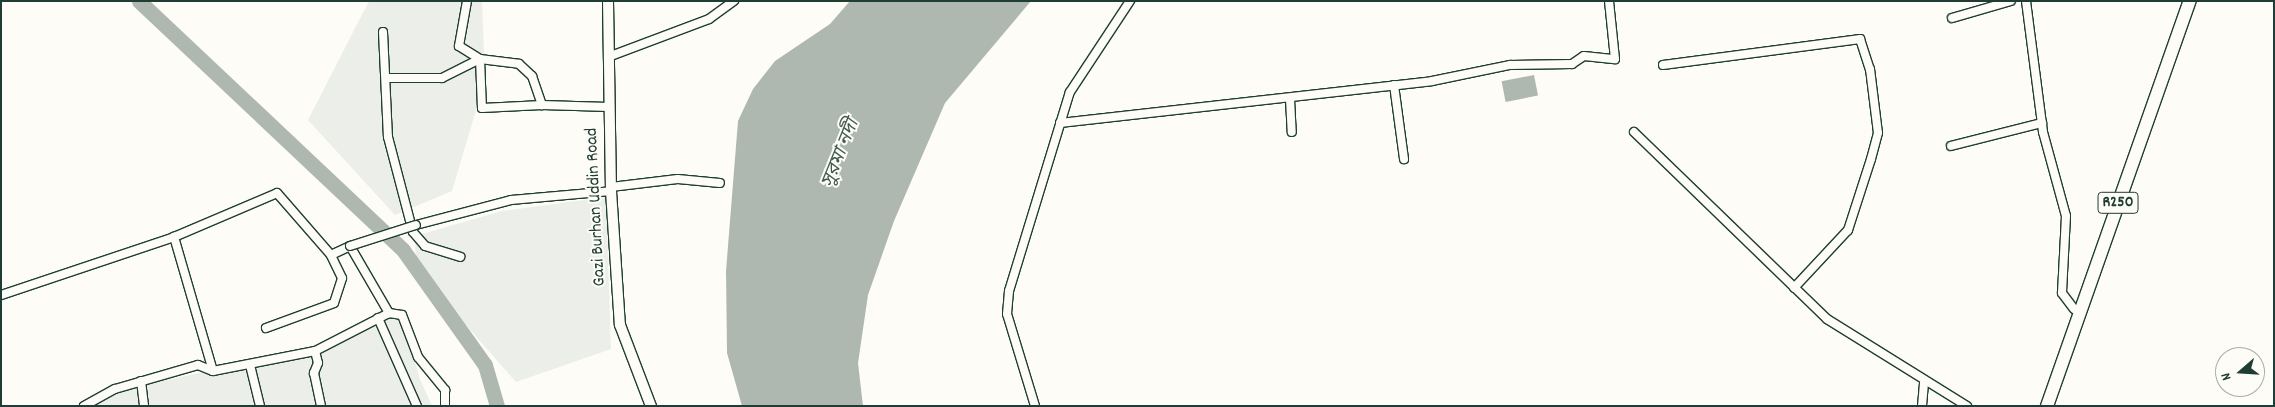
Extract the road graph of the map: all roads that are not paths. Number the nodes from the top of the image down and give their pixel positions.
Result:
1 (467, 1) edge
2 (608, 1) edge
3 (734, 1) edge
4 (1130, 1) edge
5 (1609, 1) edge
6 (2011, 1) edge
7 (2026, 1) edge
8 (2183, 1) edge
9 (2190, 1) edge
10 (1995, 3) edge
11 (1952, 18) dead end
12 (382, 32) dead end
13 (608, 57) junction
14 (480, 59) junction
15 (1663, 64) dead end
16 (387, 78) junction
17 (1394, 85) junction
18 (1290, 99) junction
19 (542, 105) junction
20 (609, 107) junction
21 (1060, 123) junction
22 (2042, 123) junction
23 (1292, 132) dead end
24 (1634, 132) dead end
25 (1951, 146) dead end
26 (1404, 159) dead end
27 (720, 183) dead end
28 (611, 189) junction
29 (174, 237) junction
30 (350, 246) junction
31 (331, 255) junction
32 (460, 257) dead end
33 (1794, 288) junction
34 (1, 295) edge
35 (2074, 309) junction
36 (389, 313) junction
37 (378, 318) junction
38 (266, 328) dead end
39 (315, 351) junction
40 (250, 364) junction
41 (213, 371) junction
42 (141, 381) junction
43 (1924, 381) junction
44 (97, 404) edge
45 (84, 406) edge
46 (144, 406) edge
47 (260, 406) edge
48 (321, 406) edge
49 (417, 406) edge
50 (445, 406) edge
51 (651, 406) edge
52 (1035, 406) edge
53 (1922, 406) edge
54 (1967, 406) edge
55 (2041, 406) edge
56 (2047, 406) edge

1 - 14 street
2 - 13 street, Gazi Burhan Uddin Road
3 - 13 street
4 - 21 street
5 - 17 street
6 - 10 street
7 - 22 street
8 - 35 main road, R250
9 - 56 main road, R250
10 - 11 street
12 - 16 street
13 - 20 street, Gazi Burhan Uddin Road
14 - 16 street
14 - 19 street
14 - 19 street
15 - 33 street
16 - 32 street
17 - 18 street
17 - 26 street
18 - 21 street
18 - 23 street
19 - 20 street
20 - 28 street, Gazi Burhan Uddin Road
21 - 52 street
22 - 25 street
22 - 35 street
24 - 33 street
27 - 28 street
28 - 30 street, bridge
28 - 51 street, Gazi Burhan Uddin Road
29 - 31 street
29 - 34 street
29 - 41 street
30 - 31 street
30 - 36 street
31 - 38 street
33 - 43 street
35 - 55 main road, R250
36 - 37 street
36 - 50 street
37 - 39 street
37 - 49 street
39 - 40 street
39 - 48 street
40 - 41 street
40 - 47 street
41 - 42 street
42 - 44 street
42 - 46 street
43 - 53 street
43 - 54 street
44 - 45 street

